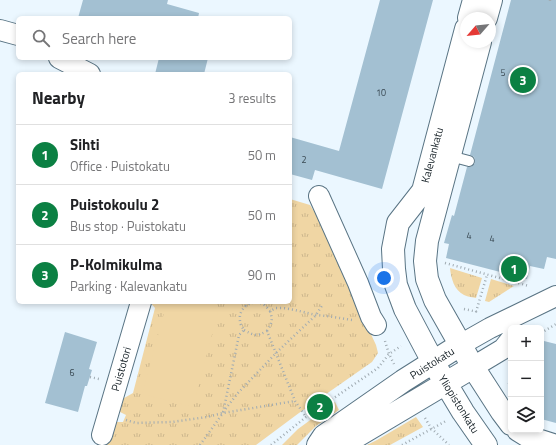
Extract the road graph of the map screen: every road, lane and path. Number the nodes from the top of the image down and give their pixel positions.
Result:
1 (474, 0) edge
2 (491, 0) edge
3 (471, 12) edge
4 (488, 12) edge
5 (0, 30) edge
6 (16, 34) edge
7 (461, 48) edge
8 (479, 48) edge
9 (63, 60) edge
10 (86, 72) edge
11 (319, 196) dead end
12 (443, 262) dead end
13 (487, 275) junction
14 (530, 286) dead end
15 (556, 297) edge
16 (140, 304) edge
17 (251, 304) edge
18 (264, 304) edge
19 (323, 304) dead end
20 (246, 306) joint
21 (461, 309) dead end
22 (270, 311) junction
23 (316, 315) junction
24 (376, 324) joint
25 (556, 324) edge
26 (523, 325) edge
27 (244, 330) junction
28 (266, 331) junction
29 (544, 331) edge
30 (508, 343) edge
31 (460, 345) junction
32 (275, 354) junction
33 (389, 354) dead end
34 (433, 362) junction
35 (473, 367) junction
36 (446, 383) junction
37 (295, 401) junction
38 (223, 413) junction
39 (108, 416) junction
40 (306, 417) junction
41 (508, 420) edge
42 (523, 433) edge
43 (102, 436) dead end
44 (200, 445) edge
45 (271, 445) edge
46 (318, 445) edge
47 (335, 445) edge
48 (402, 445) edge
49 (449, 445) edge
50 (486, 445) edge
51 (553, 445) edge

1 - 3 main road
2 - 4 main road
5 - 6 street
7 - 34 main road, Kalevankatu
8 - 31 main road, Kalevankatu
9 - 10 street
11 - 24 street
12 - 13 path
13 - 14 path
13 - 21 path
15 - 26 street, Puistokatu
15 - 31 street, Puistokatu
16 - 39 street, Puistotori
17 - 20 path
18 - 22 path
19 - 23 path
20 - 27 path
22 - 23 path
22 - 28 path
23 - 24 path
23 - 32 path
25 - 29 path
27 - 28 path
27 - 38 path
28 - 32 path
30 - 35 street
31 - 34 main road, Puistokatu
31 - 35 main road, Kalevankatu
32 - 37 path
32 - 38 path
33 - 40 path
34 - 36 main road, Yliopistonkatu
34 - 46 main road, Puistokatu
35 - 36 main road
35 - 41 main road
36 - 47 main road
36 - 50 main road, Yliopistonkatu
37 - 38 path
37 - 40 path
38 - 39 path
38 - 44 path
39 - 43 street, Puistotori
40 - 45 path
42 - 51 main road
48 - 49 path

